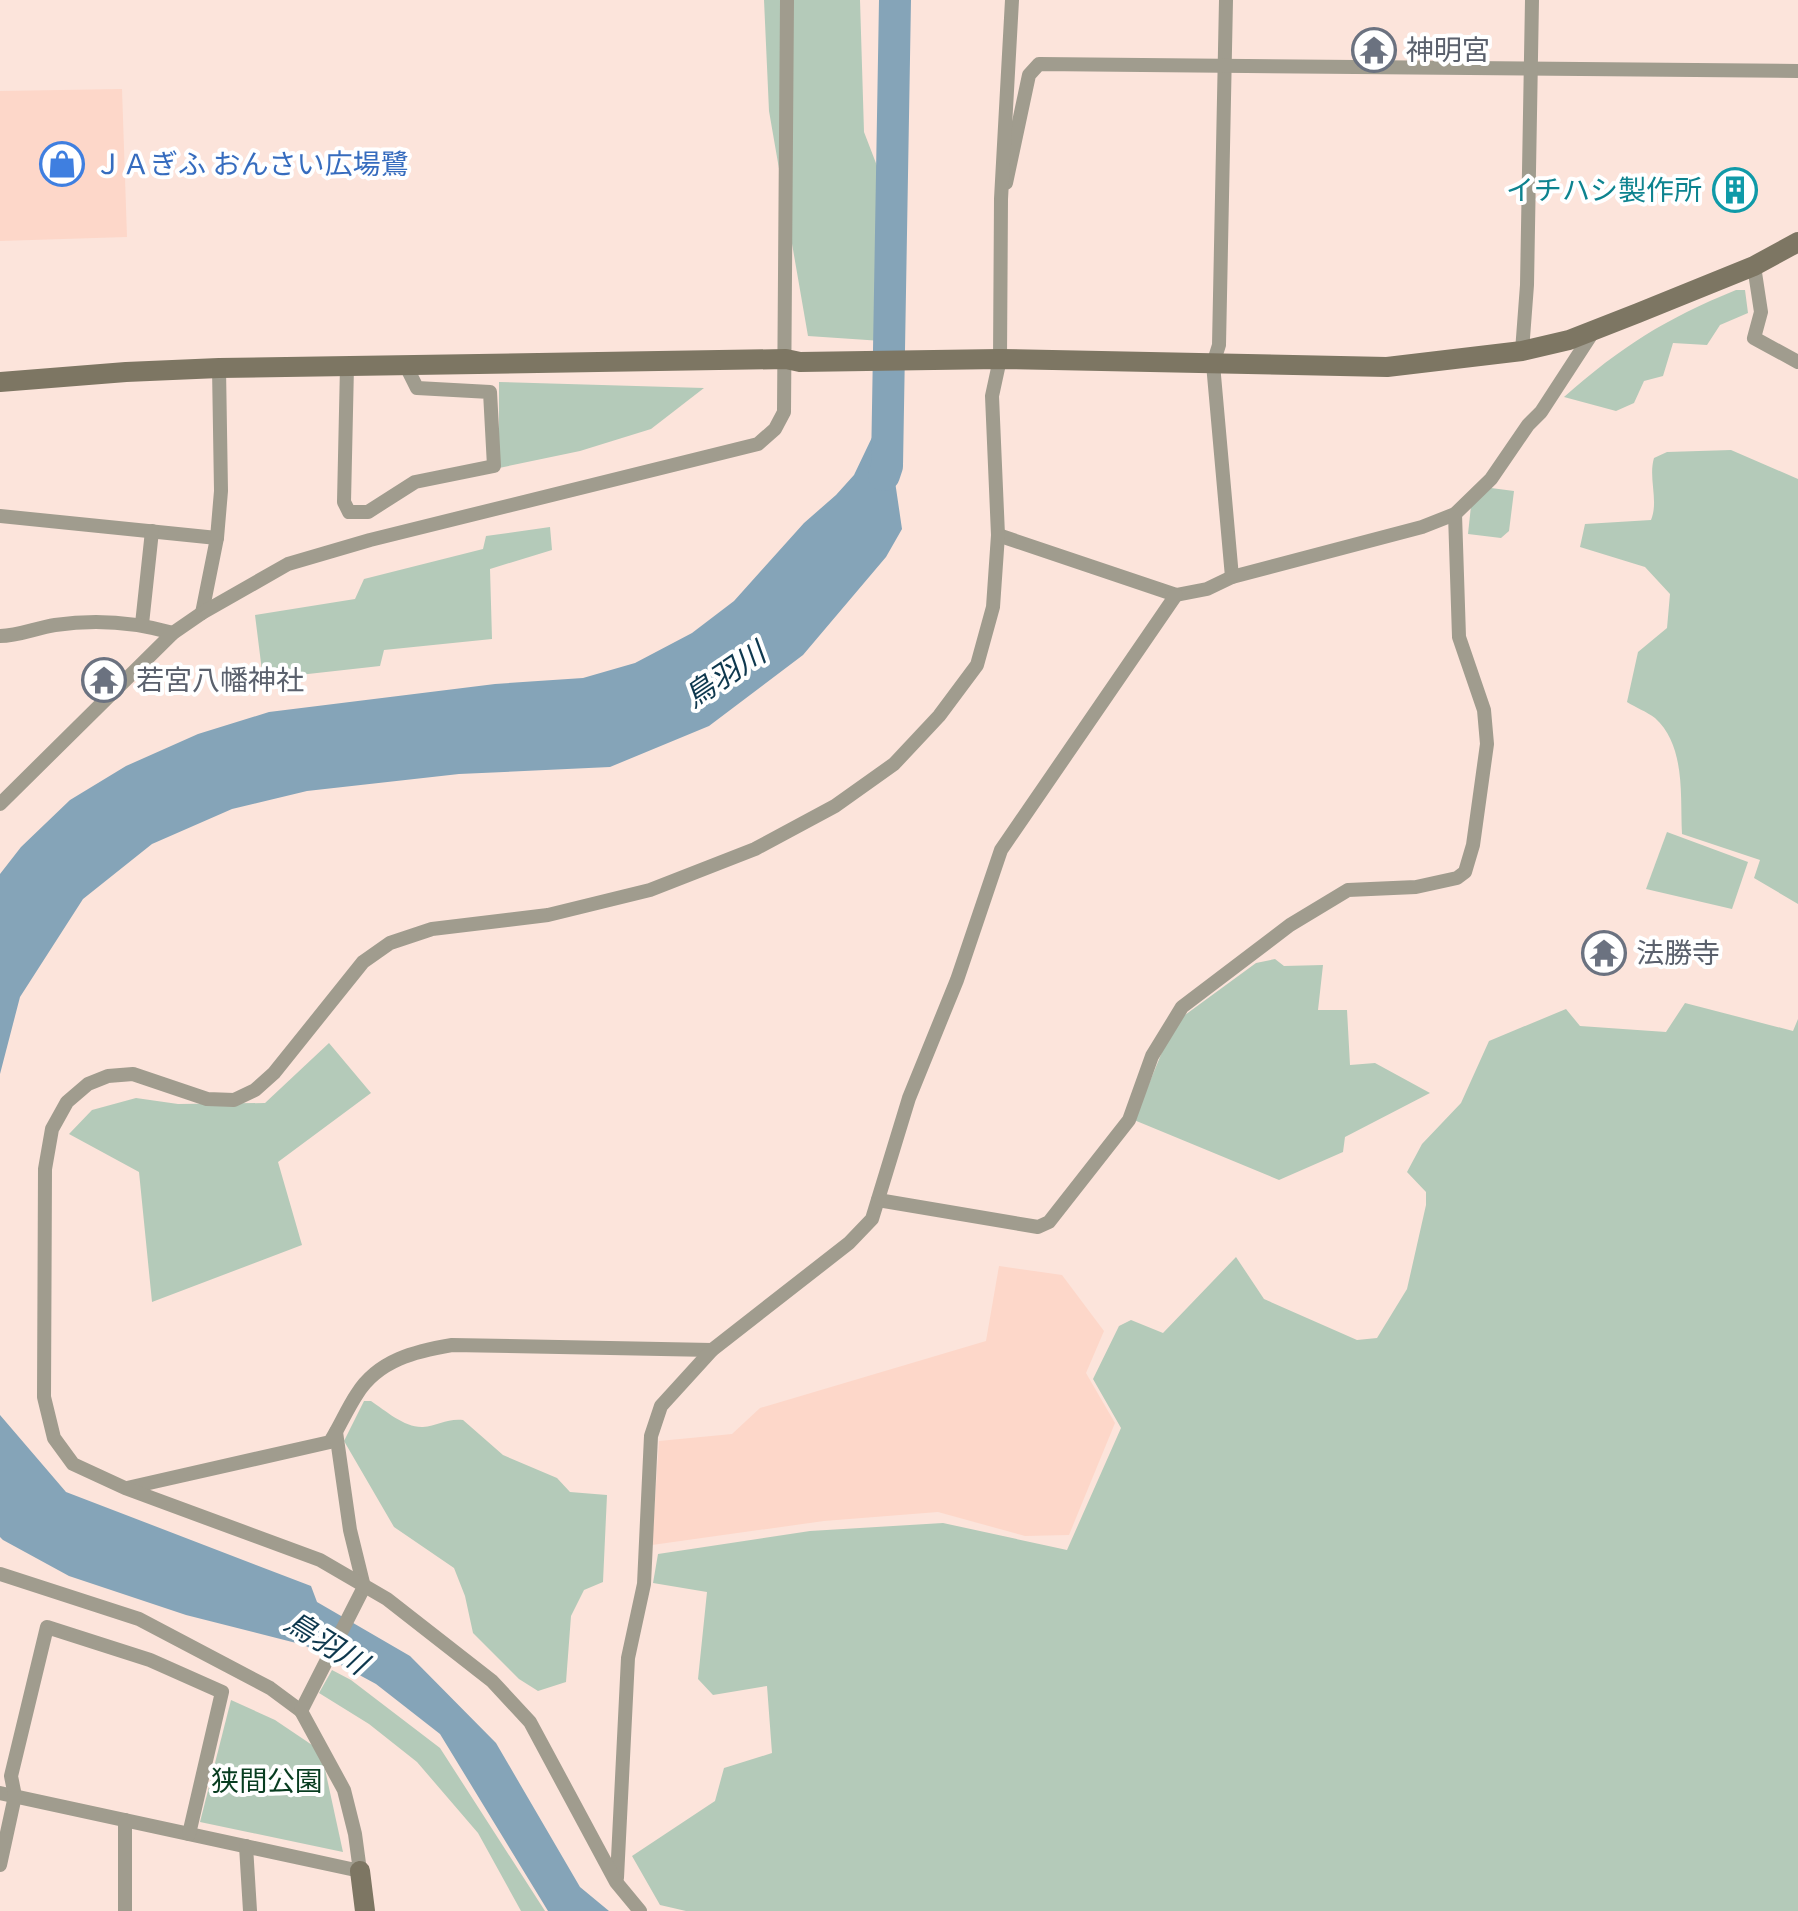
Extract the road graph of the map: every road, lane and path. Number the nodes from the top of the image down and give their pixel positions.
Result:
1 (787, 0) edge
2 (1012, 0) edge
3 (1226, 0) edge
4 (1532, 0) edge
5 (1225, 66) junction
6 (1531, 66) junction
7 (1798, 71) edge
8 (1000, 199) junction
9 (1798, 242) edge
10 (1754, 266) junction
11 (1596, 329) junction
12 (1522, 351) junction
13 (993, 359) junction
14 (793, 360) junction
15 (1798, 362) edge
16 (1213, 364) junction
17 (347, 366) junction
18 (406, 366) junction
19 (219, 368) junction
20 (0, 382) edge
21 (1454, 514) junction
22 (0, 516) edge
23 (152, 531) junction
24 (998, 536) junction
25 (217, 538) junction
26 (1232, 577) junction
27 (1176, 594) junction
28 (202, 613) junction
29 (142, 624) junction
30 (174, 633) junction
31 (3, 636) edge
32 (0, 652) edge
33 (0, 804) edge
34 (878, 1200) junction
35 (712, 1350) junction
36 (336, 1432) junction
37 (125, 1488) junction
38 (0, 1574) edge
39 (364, 1586) junction
40 (304, 1704) junction
41 (8, 1794) edge
42 (125, 1820) junction
43 (189, 1834) junction
44 (246, 1846) junction
45 (0, 1865) edge
46 (360, 1872) junction
47 (616, 1882) junction
48 (125, 1911) edge
49 (250, 1911) edge
50 (365, 1911) edge
51 (640, 1911) edge

1 - 14 street
2 - 8 street
3 - 5 street
4 - 6 street
5 - 6 street
5 - 8 street
5 - 16 street
6 - 7 street
6 - 12 street
8 - 13 street
9 - 10 street
10 - 11 street
10 - 15 street
11 - 12 street
11 - 21 street
12 - 16 street
13 - 14 street
13 - 16 street
13 - 24 street
14 - 18 street
14 - 28 street
16 - 26 street
17 - 18 street
17 - 18 street
17 - 19 street
19 - 20 street
19 - 25 street
21 - 26 street
21 - 34 street
22 - 23 street
23 - 25 street
23 - 29 street
24 - 27 street
24 - 37 street
25 - 28 street
26 - 27 street
27 - 34 street
28 - 30 street
29 - 30 street
29 - 31 street
30 - 33 street
31 - 32 street
34 - 35 street
35 - 36 street
35 - 47 street
36 - 37 street
36 - 39 street
37 - 39 street
38 - 40 street
39 - 40 street
39 - 47 street
40 - 46 street
41 - 42 street
41 - 43 street
41 - 45 street
42 - 43 street
42 - 48 street
43 - 44 street
44 - 46 street
44 - 49 street
46 - 50 street
47 - 51 street

